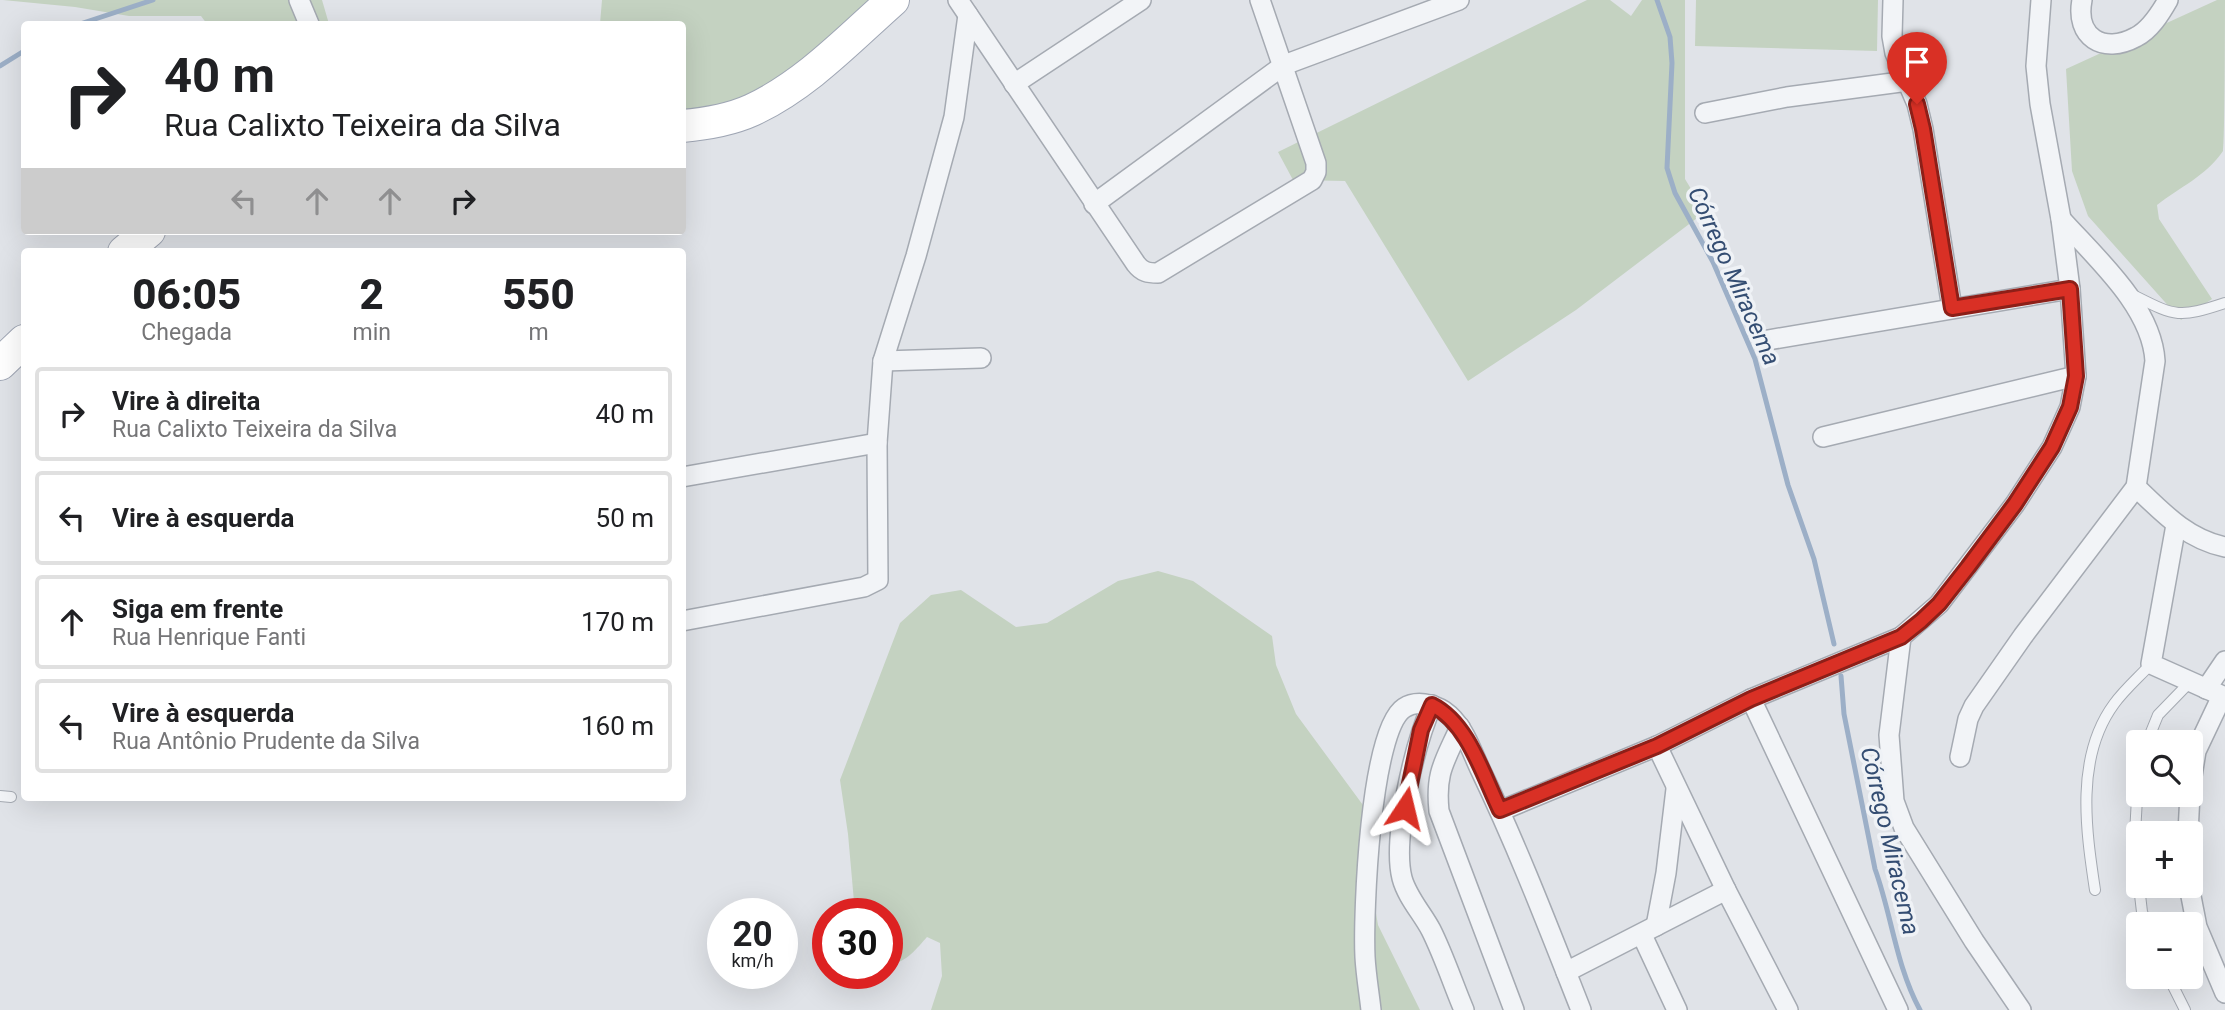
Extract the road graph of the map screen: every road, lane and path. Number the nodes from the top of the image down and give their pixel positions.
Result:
1 (299, 0) edge
2 (893, 0) edge
3 (1141, 0) edge
4 (1260, 0) edge
5 (1459, 0) edge
6 (1893, 0) edge
7 (2041, 0) edge
8 (2082, 0) edge
9 (2161, 3) edge
10 (963, 8) edge
11 (308, 21) edge
12 (1284, 65) junction
13 (1908, 81) junction
14 (1014, 84) junction
15 (1705, 113) dead end
16 (686, 126) edge
17 (1094, 204) junction
18 (2061, 219) junction
19 (144, 235) edge
20 (129, 248) edge
21 (2070, 289) junction
22 (2125, 290) junction
23 (2225, 303) edge
24 (1952, 308) junction
25 (1768, 340) dead end
26 (21, 344) edge
27 (981, 358) dead end
28 (883, 361) junction
29 (0, 363) edge
30 (2076, 376) junction
31 (1823, 437) dead end
32 (877, 443) junction
33 (686, 476) edge
34 (2136, 487) junction
35 (2176, 525) junction
36 (2225, 547) edge
37 (686, 620) edge
38 (1901, 637) junction
39 (2225, 661) edge
40 (2151, 664) junction
41 (2211, 691) edge
42 (1751, 699) junction
43 (1432, 705) junction
44 (1460, 727) junction
45 (2152, 730) edge
46 (2201, 730) edge
47 (1657, 746) junction
48 (1960, 757) dead end
49 (1676, 788) junction
50 (1500, 810) junction
51 (1726, 890) junction
52 (2095, 890) dead end
53 (2191, 898) edge
54 (1649, 931) junction
55 (1566, 972) junction
56 (2174, 989) edge
57 (2225, 993) edge
58 (1371, 1010) edge
59 (1464, 1010) edge
60 (1514, 1010) edge
61 (1581, 1010) edge
62 (1677, 1010) edge
63 (1788, 1010) edge
64 (1898, 1010) edge
65 (2021, 1010) edge
66 (2185, 1010) edge

1 - 11 street
2 - 16 main road
3 - 14 street
4 - 12 street
5 - 12 street
6 - 13 street
7 - 18 street
8 - 9 street
10 - 14 street
10 - 28 street
12 - 17 street
12 - 17 street
13 - 15 street
13 - 24 street
14 - 17 street
18 - 21 street
18 - 22 street
19 - 20 main road
21 - 24 street
21 - 30 street
22 - 23 lane
22 - 34 street
24 - 25 street
26 - 29 main road
27 - 28 street
28 - 32 street
30 - 31 street
30 - 38 street
32 - 33 street
32 - 37 street
34 - 35 street
34 - 48 street
35 - 36 street
35 - 40 street
38 - 42 street
38 - 65 street
39 - 41 street
40 - 41 street
40 - 52 lane
41 - 45 lane
41 - 46 street
42 - 47 street
42 - 64 street
43 - 44 street
43 - 58 street
43 - 59 street
44 - 50 street
44 - 60 street
47 - 49 street
47 - 50 street
49 - 51 street
49 - 54 street
50 - 55 street
51 - 54 street
51 - 63 street
53 - 57 street
54 - 55 street
54 - 62 street
55 - 61 street
56 - 66 lane

